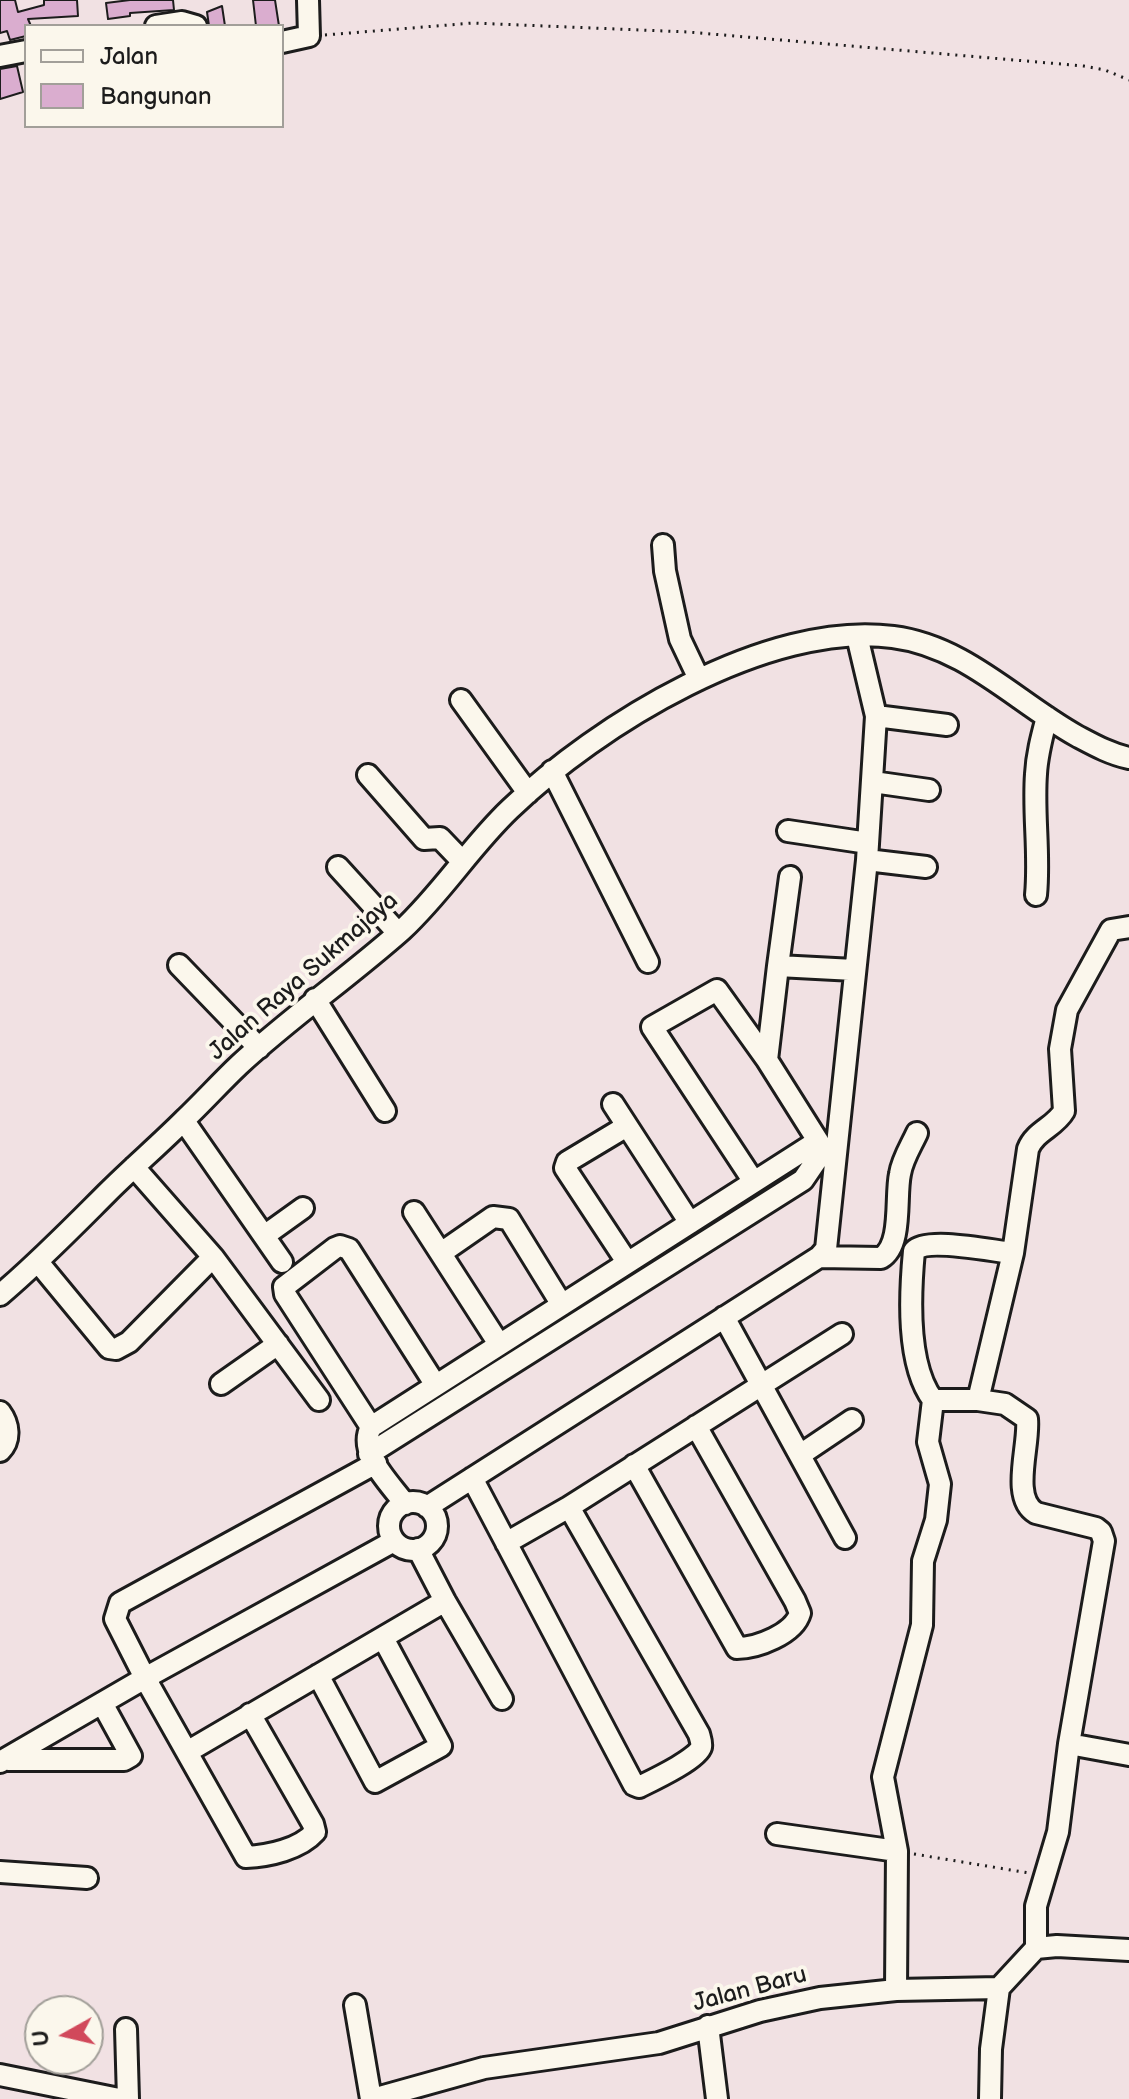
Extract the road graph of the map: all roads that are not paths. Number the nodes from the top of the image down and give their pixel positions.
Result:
1 (308, 0) edge
2 (169, 24) edge
3 (189, 24) edge
4 (284, 42) edge
5 (24, 51) edge
6 (0, 56) edge
7 (663, 545) dead end
8 (857, 636) junction
9 (699, 679) junction
10 (461, 700) dead end
11 (876, 716) junction
12 (1047, 717) junction
13 (947, 725) dead end
14 (1129, 758) edge
15 (552, 771) junction
16 (368, 775) dead end
17 (873, 782) junction
18 (929, 790) dead end
19 (528, 793) junction
20 (788, 831) dead end
21 (867, 851) junction
22 (462, 861) junction
23 (338, 867) dead end
24 (926, 867) dead end
25 (790, 877) dead end
26 (1036, 895) dead end
27 (1129, 927) edge
28 (398, 933) junction
29 (648, 962) dead end
30 (179, 965) dead end
31 (778, 966) junction
32 (854, 970) junction
33 (315, 999) junction
34 (259, 1048) junction
35 (767, 1060) junction
36 (613, 1104) dead end
37 (385, 1111) dead end
38 (184, 1121) junction
39 (627, 1126) junction
40 (917, 1133) dead end
41 (818, 1141) junction
42 (134, 1167) junction
43 (754, 1182) junction
44 (303, 1208) dead end
45 (414, 1212) dead end
46 (690, 1223) junction
47 (264, 1236) junction
48 (441, 1253) junction
49 (1013, 1253) junction
50 (213, 1257) junction
51 (819, 1257) junction
52 (38, 1262) junction
53 (282, 1262) dead end
54 (627, 1262) junction
55 (0, 1295) edge
56 (562, 1305) junction
57 (724, 1317) junction
58 (842, 1334) dead end
59 (278, 1344) junction
60 (499, 1344) junction
61 (221, 1384) dead end
62 (435, 1384) junction
63 (762, 1386) junction
64 (319, 1400) dead end
65 (933, 1400) junction
66 (978, 1400) junction
67 (0, 1412) edge
68 (852, 1420) dead end
69 (696, 1426) junction
70 (371, 1427) junction
71 (0, 1451) edge
72 (800, 1455) junction
73 (372, 1458) junction
74 (634, 1465) junction
75 (472, 1478) junction
76 (405, 1504) junction
77 (427, 1507) junction
78 (569, 1507) junction
79 (845, 1538) dead end
80 (394, 1541) junction
81 (506, 1543) junction
82 (418, 1549) junction
83 (445, 1601) junction
84 (383, 1638) junction
85 (318, 1675) junction
86 (145, 1678) junction
87 (502, 1699) dead end
88 (102, 1703) junction
89 (250, 1714) junction
90 (1069, 1744) junction
91 (187, 1752) junction
92 (1129, 1755) edge
93 (2, 1761) edge
94 (777, 1834) dead end
95 (897, 1851) junction
96 (0, 1872) edge
97 (87, 1878) dead end
98 (1036, 1948) junction
99 (1129, 1950) edge
100 (999, 1988) junction
101 (896, 1990) junction
102 (355, 2005) dead end
103 (708, 2026) junction
104 (126, 2029) dead end
105 (0, 2075) edge
106 (119, 2099) edge
107 (128, 2099) edge
108 (372, 2099) edge
109 (717, 2099) edge
110 (990, 2099) edge

1 - 4 street
2 - 3 street
5 - 6 street
7 - 9 street
8 - 9 street, Jalan Raya Sukmajaya
8 - 11 street
8 - 12 street, Jalan Raya Sukmajaya
9 - 15 street, Jalan Raya Sukmajaya
10 - 19 street
11 - 13 street
11 - 17 street
12 - 14 street, Jalan Raya Sukmajaya
12 - 26 street
15 - 19 street, Jalan Raya Sukmajaya
15 - 29 street
16 - 22 street
17 - 18 street
17 - 21 street
19 - 22 street, Jalan Raya Sukmajaya
20 - 21 street
21 - 24 street
21 - 32 street
22 - 28 street, Jalan Raya Sukmajaya
23 - 28 street
25 - 31 street
27 - 49 street
28 - 33 street, Jalan Raya Sukmajaya
30 - 34 street
31 - 32 street
31 - 35 street
32 - 51 street
33 - 34 street, Jalan Raya Sukmajaya
33 - 37 street
34 - 38 street, Jalan Raya Sukmajaya
35 - 41 street
35 - 43 street
36 - 39 street
38 - 42 street, Jalan Raya Sukmajaya
38 - 47 street
39 - 46 street
39 - 54 street
40 - 51 street
41 - 43 street
41 - 73 street
42 - 50 street
42 - 52 street, Jalan Raya Sukmajaya
43 - 46 street
44 - 47 street
45 - 48 street
46 - 54 street
47 - 53 street
48 - 56 street
48 - 60 street
49 - 65 street
49 - 66 street
50 - 52 street
50 - 59 street
51 - 57 street
52 - 55 street, Jalan Raya Sukmajaya
54 - 56 street
56 - 60 street
57 - 63 street
57 - 75 street
58 - 63 street
59 - 61 street
59 - 64 street
60 - 62 street
62 - 70 street
62 - 70 street
63 - 69 street
63 - 72 street
65 - 66 street
65 - 95 street
66 - 90 street
67 - 71 street
68 - 72 street
69 - 74 street
69 - 74 street
70 - 73 street
72 - 79 street
73 - 76 street
73 - 86 street
74 - 78 street
75 - 77 street
75 - 81 street
76 - 77 street
76 - 80 street
77 - 82 street
78 - 81 street
78 - 81 street
80 - 82 street
80 - 86 street
82 - 83 street
83 - 84 street
83 - 87 street
84 - 85 street
84 - 85 street
85 - 89 street
86 - 88 street
86 - 91 street
88 - 93 street
88 - 93 street
89 - 91 street
89 - 91 street
90 - 92 street
90 - 98 street
94 - 95 street
95 - 101 street
96 - 97 street
98 - 99 street
98 - 100 street
100 - 101 street, Jalan Baru
100 - 110 street
101 - 103 street, Jalan Baru
102 - 108 street
103 - 108 street, Jalan Baru
103 - 109 street
104 - 107 street
105 - 106 street

